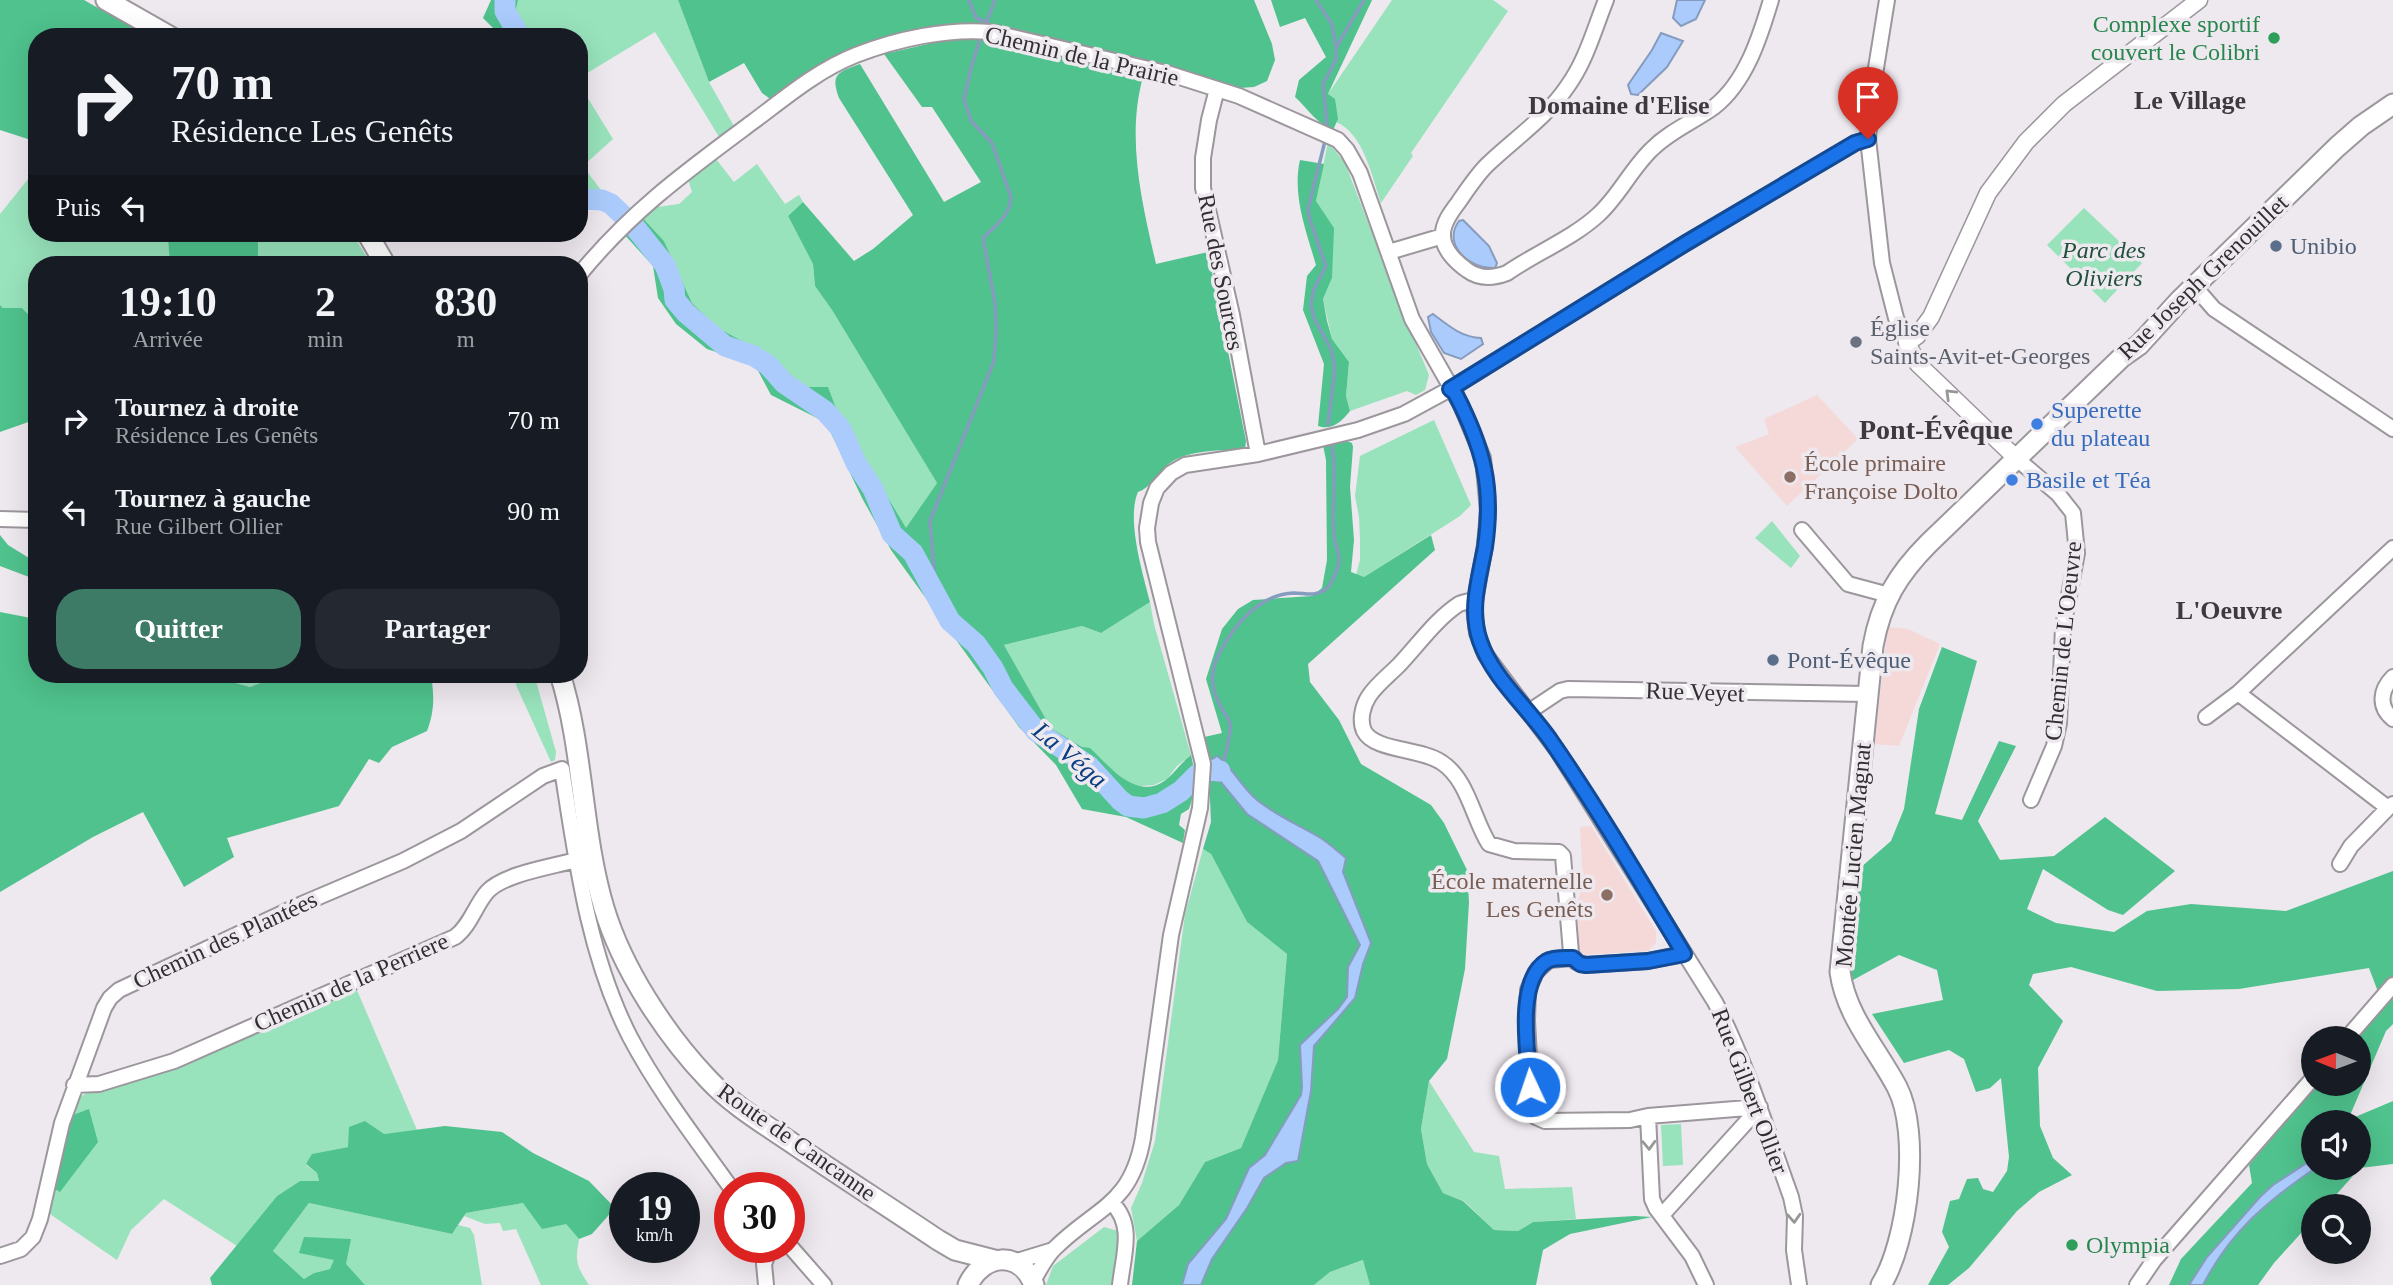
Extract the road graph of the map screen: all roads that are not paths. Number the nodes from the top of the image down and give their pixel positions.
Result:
1 (106, 0) edge
2 (1606, 0) edge
3 (1771, 0) edge
4 (1887, 0) edge
5 (2199, 0) edge
6 (155, 28) edge
7 (2393, 88) edge
8 (1217, 89) junction
9 (2393, 104) edge
10 (2361, 126) junction
11 (1868, 139) junction
12 (1443, 236) junction
13 (1389, 252) junction
14 (588, 265) edge
15 (2194, 286) junction
16 (1906, 344) junction
17 (1450, 389) junction
18 (2393, 429) edge
19 (1258, 454) junction
20 (2017, 459) junction
21 (0, 519) edge
22 (28, 520) edge
23 (1802, 530) dead end
24 (2393, 548) edge
25 (1889, 595) junction
26 (1475, 600) junction
27 (2393, 677) edge
28 (563, 683) edge
29 (2238, 693) junction
30 (1868, 694) junction
31 (1530, 711) junction
32 (2206, 717) dead end
33 (2393, 719) edge
34 (2031, 800) dead end
35 (2390, 806) edge
36 (576, 860) junction
37 (2340, 864) dead end
38 (1684, 954) junction
39 (1573, 958) junction
40 (2393, 985) edge
41 (2357, 1026) edge
42 (74, 1085) junction
43 (2301, 1092) edge
44 (1760, 1107) junction
45 (1648, 1116) junction
46 (720, 1172) edge
47 (1112, 1203) junction
48 (1663, 1214) junction
49 (938, 1240) junction
50 (1052, 1250) junction
51 (0, 1256) edge
52 (1004, 1261) junction
53 (764, 1263) edge
54 (805, 1263) edge
55 (1033, 1283) edge
56 (766, 1285) edge
57 (824, 1285) edge
58 (968, 1285) edge
59 (1120, 1285) edge
60 (1706, 1285) edge
61 (1799, 1285) edge
62 (1881, 1285) edge
63 (2137, 1285) edge

1 - 6 main road
2 - 12 street
3 - 12 street
4 - 11 street
5 - 16 street
7 - 10 main road, Rue Joseph Grenouillet
8 - 13 street, Chemin de la Prairie
8 - 14 street, Chemin de la Prairie
8 - 19 street, Rue des Sources
9 - 10 main road, Rue Joseph Grenouillet
10 - 15 main road, Rue Joseph Grenouillet
11 - 16 street
11 - 17 street
12 - 13 street
13 - 17 street, Chemin de la Prairie
15 - 18 street
15 - 20 main road, Rue Joseph Grenouillet
20 -> 16 street
17 - 19 street
17 - 26 street, Rue Gilbert Ollier
19 - 47 street
20 - 25 main road, Montée Lucien Magnat
20 - 34 street, Chemin de L'Oeuvre
21 - 22 street
23 - 25 street
24 - 29 street
25 - 30 main road, Montée Lucien Magnat
26 - 31 street, Rue Gilbert Ollier
26 - 39 street
27 - 33 street
28 - 49 main road, Route de Cancanne
29 - 32 street
29 - 35 street
30 - 31 street, Rue Veyet
30 - 62 main road, Montée Lucien Magnat
31 - 38 street, Rue Gilbert Ollier
35 - 37 street
36 - 42 street, Chemin de la Perriere
36 - 42 street, Chemin des Plantées
36 - 46 street
38 - 39 street
38 - 44 street, Rue Gilbert Ollier
39 - 45 street
40 - 41 street
42 - 51 street, Chemin des Plantées
43 - 63 street
44 - 45 street
44 - 48 street
44 -> 61 street, Rue Gilbert Ollier
45 -> 48 street
47 - 50 street
47 - 59 street
48 - 60 street
49 - 52 main road, Route de Cancanne
49 - 58 main road, Route de Cancanne
50 - 52 street
50 - 55 street
52 - 55 main road
52 - 58 main road
53 - 56 street
54 - 57 street

